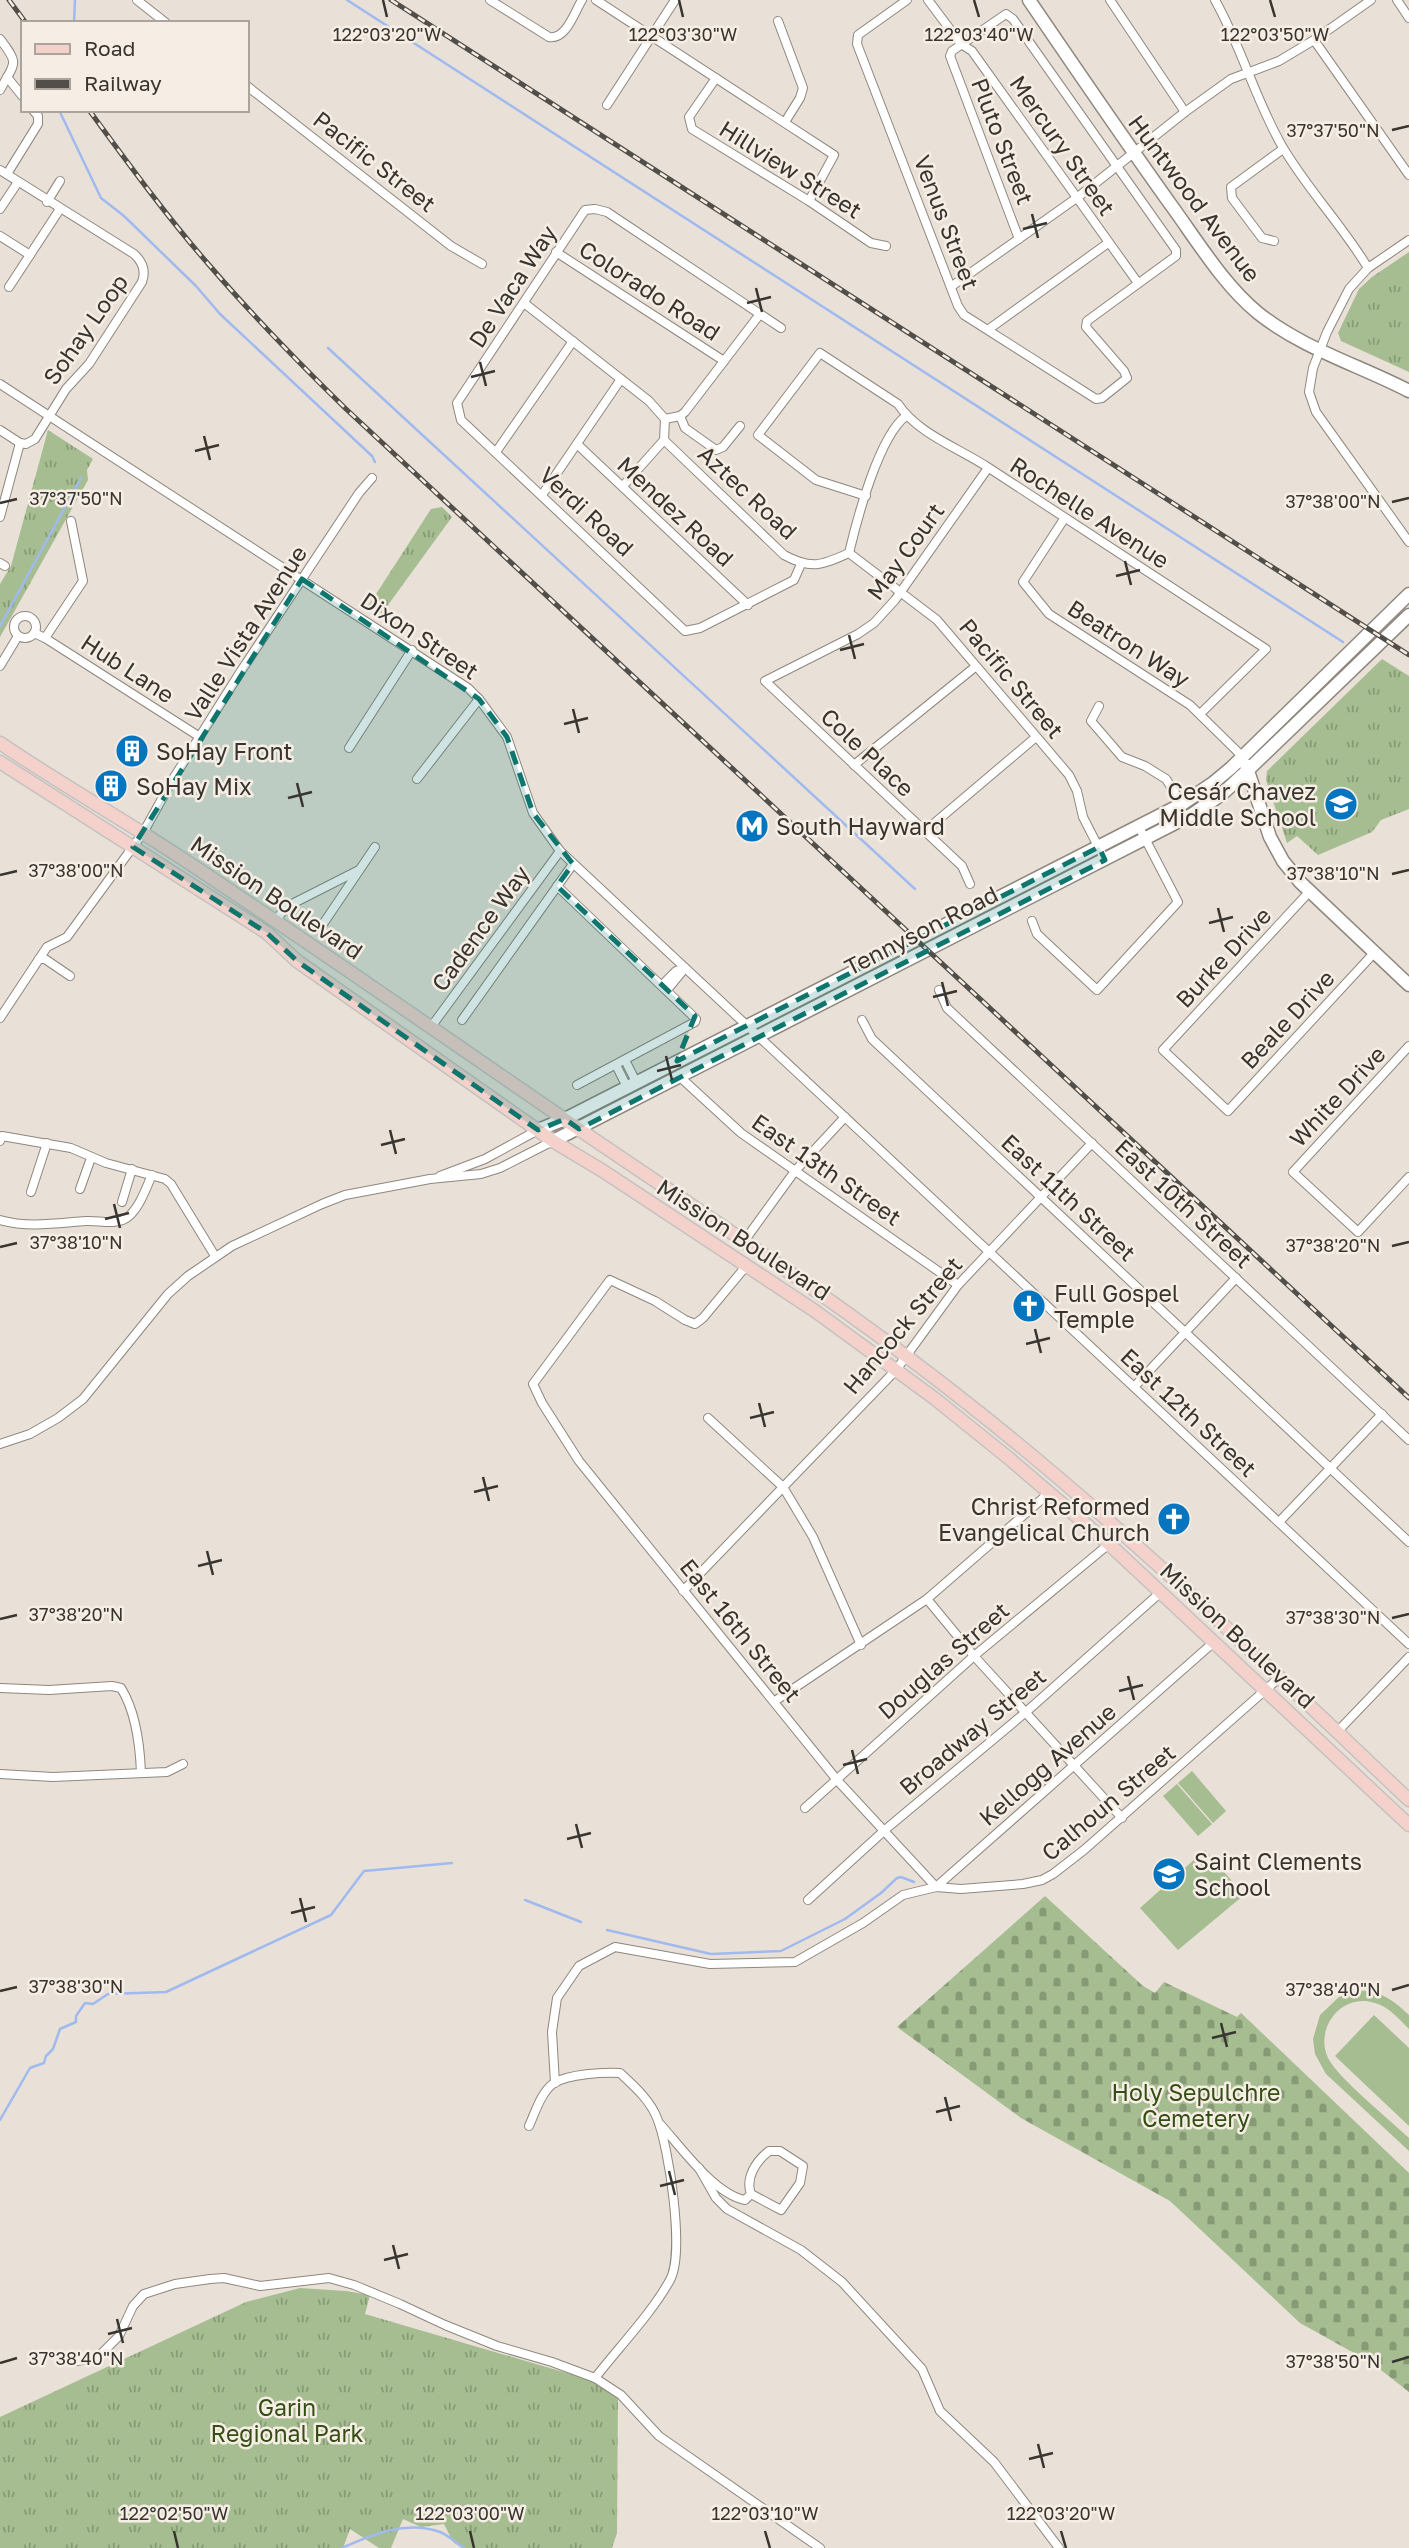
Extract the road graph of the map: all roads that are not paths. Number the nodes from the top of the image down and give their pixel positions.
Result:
1 (137, 0) edge
2 (490, 0) edge
3 (582, 0) edge
4 (596, 0) edge
5 (675, 0) edge
6 (907, 0) edge
7 (928, 0) edge
8 (1028, 0) edge
9 (1109, 0) edge
10 (1215, 0) edge
11 (1371, 0) edge
12 (1397, 0) edge
13 (1409, 18) edge
14 (163, 21) edge
15 (778, 21) dead end
16 (653, 36) junction
17 (0, 38) edge
18 (1314, 40) junction
19 (961, 44) junction
20 (1249, 73) junction
21 (7, 77) junction
22 (716, 78) junction
23 (248, 87) edge
24 (0, 90) edge
25 (21, 94) edge
26 (607, 105) dead end
27 (1185, 111) junction
28 (35, 112) edge
29 (785, 122) junction
30 (1283, 149) junction
31 (1134, 153) junction
32 (1119, 166) junction
33 (3, 172) edge
34 (1409, 175) edge
35 (60, 181) dead end
36 (18, 182) junction
37 (1078, 197) junction
38 (809, 201) junction
39 (47, 202) junction
40 (0, 209) edge
41 (60, 209) junction
42 (0, 236) edge
43 (1019, 239) junction
44 (1409, 240) edge
45 (1274, 241) dead end
46 (1108, 243) junction
47 (886, 246) dead end
48 (556, 252) junction
49 (30, 255) junction
50 (482, 264) dead end
51 (1368, 268) junction
52 (1138, 284) junction
53 (952, 286) junction
54 (9, 287) dead end
55 (524, 303) junction
56 (761, 314) junction
57 (781, 328) dead end
58 (989, 329) junction
59 (573, 341) junction
60 (1320, 351) junction
61 (724, 361) junction
62 (621, 379) junction
63 (0, 384) edge
64 (1409, 391) edge
65 (906, 415) junction
66 (49, 416) junction
67 (680, 416) junction
68 (665, 419) junction
69 (461, 420) joint
70 (740, 426) dead end
71 (0, 430) edge
72 (664, 440) junction
73 (20, 443) junction
74 (578, 445) junction
75 (496, 452) junction
76 (988, 468) junction
77 (372, 478) dead end
78 (623, 486) junction
79 (542, 495) junction
80 (866, 496) junction
81 (0, 517) edge
82 (1064, 519) junction
83 (71, 521) dead end
84 (1409, 542) edge
85 (849, 553) junction
86 (802, 564) junction
87 (302, 579) junction
88 (902, 591) junction
89 (1409, 594) edge
90 (748, 605) junction
91 (1409, 616) edge
92 (34, 633) junction
93 (18, 636) junction
94 (45, 638) junction
95 (412, 650) junction
96 (0, 666) edge
97 (975, 667) junction
98 (765, 681) joint
99 (479, 699) junction
100 (1099, 706) dead end
101 (1200, 714) junction
102 (200, 737) junction
103 (1037, 737) junction
104 (0, 743) edge
105 (349, 748) dead end
106 (1243, 757) junction
107 (0, 762) edge
108 (854, 765) junction
109 (1248, 770) junction
110 (417, 779) dead end
111 (1182, 804) junction
112 (925, 831) junction
113 (143, 833) junction
114 (1142, 833) junction
115 (133, 847) junction
116 (375, 847) dead end
117 (1099, 847) junction
118 (560, 851) junction
119 (1105, 860) junction
120 (573, 864) junction
121 (359, 870) junction
122 (970, 884) dead end
123 (557, 886) junction
124 (1310, 891) junction
125 (276, 920) junction
126 (1032, 921) dead end
127 (321, 927) dead end
128 (1374, 953) junction
129 (39, 960) junction
130 (685, 968) junction
131 (70, 976) dead end
132 (1409, 985) edge
133 (665, 988) junction
134 (939, 990) dead end
135 (0, 1018) edge
136 (462, 1020) dead end
137 (862, 1020) dead end
138 (748, 1025) junction
139 (431, 1027) junction
140 (760, 1036) junction
141 (1409, 1046) edge
142 (620, 1062) junction
143 (680, 1077) junction
144 (577, 1085) dead end
145 (631, 1085) junction
146 (1228, 1111) joint
147 (845, 1117) junction
148 (565, 1119) junction
149 (579, 1129) junction
150 (538, 1130) junction
151 (1, 1138) edge
152 (553, 1141) junction
153 (47, 1143) junction
154 (1092, 1143) junction
155 (91, 1158) junction
156 (132, 1169) junction
157 (795, 1171) junction
158 (152, 1175) junction
159 (1409, 1177) edge
160 (430, 1179) junction
161 (80, 1189) dead end
162 (31, 1192) dead end
163 (1041, 1197) junction
164 (122, 1202) dead end
165 (0, 1220) edge
166 (745, 1240) junction
167 (989, 1252) junction
168 (215, 1256) junction
169 (747, 1265) junction
170 (1236, 1278) junction
171 (958, 1285) junction
172 (1185, 1332) junction
173 (907, 1356) junction
174 (896, 1370) junction
175 (1134, 1387) junction
176 (1381, 1414) junction
177 (708, 1418) dead end
178 (1409, 1440) edge
179 (0, 1444) edge
180 (1331, 1468) junction
181 (783, 1487) junction
182 (1049, 1493) junction
183 (1279, 1522) junction
184 (1409, 1542) edge
185 (1109, 1544) junction
186 (683, 1591) junction
187 (1161, 1592) junction
188 (927, 1599) junction
189 (1214, 1642) junction
190 (1409, 1644) edge
191 (862, 1645) junction
192 (974, 1656) junction
193 (1409, 1657) edge
194 (1279, 1678) junction
195 (0, 1688) edge
196 (1266, 1690) junction
197 (775, 1701) junction
198 (1026, 1712) junction
199 (1337, 1732) junction
200 (183, 1763) dead end
201 (1074, 1765) junction
202 (141, 1773) junction
203 (0, 1774) edge
204 (1386, 1778) junction
205 (837, 1780) junction
206 (1373, 1791) junction
207 (1409, 1800) edge
208 (805, 1808) dead end
209 (1122, 1818) junction
210 (1409, 1825) edge
211 (886, 1829) junction
212 (936, 1886) junction
213 (808, 1900) dead end
214 (555, 2083) junction
215 (659, 2122) junction
216 (529, 2126) dead end
217 (699, 2168) junction
218 (751, 2194) junction
219 (78, 2361) dead end
220 (595, 2378) junction
221 (820, 2548) edge
222 (1059, 2548) edge

1 - 14 street
2 - 3 street
4 - 16 street
5 - 16 street
6 - 53 street, Venus Street
7 - 19 street, Mercury Street
8 - 31 main road, Huntwood Avenue
9 - 27 street
10 - 20 street
11 - 18 street
12 - 13 street
15 - 29 street
16 - 22 street
16 - 26 street
17 - 21 street
18 - 20 street
18 - 34 street
19 - 32 street
19 - 37 street, Mercury Street
19 - 43 street, Pluto Street
20 - 27 street
20 - 30 street
21 - 24 street
21 - 25 street
22 - 29 street
22 - 38 street, Hillview Street
23 - 50 street, Pacific Street
27 - 31 street
28 - 33 street
29 - 38 street
30 - 45 street
30 - 51 street
31 - 32 street
31 - 60 main road, Huntwood Avenue
32 - 37 street
32 - 52 street
33 - 36 street, Sohay Loop
35 - 39 street
36 - 39 street, Sohay Loop
36 - 40 street
37 - 43 street
37 - 46 street, Mercury Street
38 - 47 street, Hillview Street
39 - 41 street, Sohay Loop
41 - 49 street
41 - 66 street, Sohay Loop
42 - 49 street
43 - 53 street
44 - 51 street
46 - 52 street, Mercury Street
46 - 58 street
48 - 55 street, De Vaca Way
48 - 56 street, De Vaca Way
48 - 61 street, Colorado Road
49 - 54 street
51 - 60 street
52 - 58 street, Venus Street
53 - 58 street, Venus Street
55 - 59 street
55 - 69 street, De Vaca Way
56 - 57 street
56 - 61 street
59 - 62 street
59 - 75 street
60 - 64 main road, Huntwood Avenue
60 - 84 street
61 - 67 street
62 - 68 street
62 - 74 street
63 - 66 street, Dixon Street
65 - 76 street, Rochelle Avenue
65 - 80 street
65 - 80 street, Rochelle Avenue
66 - 73 street
66 - 87 street, Dixon Street
67 - 68 street
67 - 70 street
68 - 72 street
69 - 75 street, Verdi Road
71 - 73 street
72 - 78 street
72 - 86 street, Aztec Road
73 - 81 street
74 - 78 street, Mendez Road
74 - 79 street
75 - 79 street, Verdi Road
76 - 82 street, Rochelle Avenue
76 - 88 street, May Court
77 - 87 street, Valle Vista Avenue
78 - 90 street, Mendez Road
79 - 90 street, Verdi Road
80 - 85 street
82 - 101 street, Beatron Way
82 - 101 street, Rochelle Avenue
83 - 94 street
85 - 86 street, Aztec Road
85 - 88 street, Pacific Street
86 - 90 street
87 - 95 street, Dixon Street
87 - 102 street, Valle Vista Avenue
88 - 97 street, Pacific Street
88 - 98 street, May Court
89 - 106 main road, Tennyson Road
91 - 109 main road, Tennyson Road
92 - 93 street
92 - 93 street, Hub Lane
92 - 94 street, Hub Lane
93 - 96 street, Hub Lane
94 - 102 street, Hub Lane
95 - 99 street, Dixon Street
95 - 105 street
97 - 103 street, Pacific Street
97 - 108 street
98 - 108 street, Cole Place
99 - 110 street
99 - 118 street, Dixon Street
100 - 111 street
101 - 106 street, Beatron Way
102 - 113 street, Valle Vista Avenue
103 - 112 street
103 - 117 street, Pacific Street
104 - 113 main road, Mission Boulevard
106 - 109 main road
106 - 111 main road, Tennyson Road
107 - 115 main road, Mission Boulevard
108 - 112 street, Cole Place
109 - 114 main road, Tennyson Road
109 - 124 main road
111 - 114 main road, Tennyson Road
112 - 122 street, Cole Place
113 - 115 street, Valle Vista Avenue
113 - 125 main road, Mission Boulevard
114 - 117 main road, Tennyson Road
114 - 119 main road, Tennyson Road
114 - 126 street
115 - 129 street, Valle Vista Avenue
115 - 150 main road, Mission Boulevard
116 - 121 street
117 - 119 street, Pacific Street
117 - 138 main road, Tennyson Road
118 - 120 street, Dixon Street
118 - 139 street, Cadence Way
119 - 140 main road, Tennyson Road
120 - 123 street
120 - 130 street, Dixon Street
121 - 125 street
121 - 127 street
123 - 133 street
123 - 136 street
124 - 128 main road
124 - 146 street, Burke Drive
125 - 139 main road, Mission Boulevard
128 - 132 main road
128 - 146 street, Beale Drive
129 - 131 street
129 - 135 street, Valle Vista Avenue
130 - 133 street
130 - 138 street, Dixon Street
133 - 142 street
134 - 154 street, East 10th Street
137 - 163 street, East 11th Street
138 - 140 street, Dixon Street
138 - 145 main road, Tennyson Road
139 - 148 main road, Mission Boulevard
140 - 143 main road, Tennyson Road
140 - 147 street, East 12th Street
141 - 159 street, White Drive
142 - 144 street
142 - 145 street
143 - 149 main road, Tennyson Road
143 - 157 street, East 13th Street
145 - 148 main road, Tennyson Road
147 - 157 street
147 - 167 street, East 12th Street
148 - 149 main road, Mission Boulevard
148 - 150 main road, Tennyson Road
149 - 152 main road, Tennyson Road
149 - 166 main road, Mission Boulevard
150 - 152 main road, Mission Boulevard
150 - 160 street, Tennyson Road
151 - 153 street
152 - 160 street, Tennyson Road
152 - 169 main road, Mission Boulevard
153 - 155 street
153 - 162 street
154 - 163 street, Hancock Street
154 - 170 street, East 10th Street
155 - 156 street
155 - 161 street
156 - 158 street
156 - 164 street
157 - 166 street
157 - 171 street, East 13th Street
158 - 165 street
158 - 168 street
160 - 168 street, Tennyson Road
163 - 167 street, Hancock Street
163 - 172 street, East 11th Street
166 - 173 main road, Mission Boulevard
167 - 171 street, Hancock Street
167 - 175 street, East 12th Street
168 - 179 street, Tennyson Road
169 - 174 main road, Mission Boulevard
169 - 186 street, East 16th Street
170 - 172 street
170 - 176 street, East 10th Street
171 - 173 street, Hancock Street
172 - 175 street
172 - 180 street, East 11th Street
173 - 174 street, Hancock Street
173 - 194 main road, Mission Boulevard
174 - 181 street, Hancock Street
174 - 182 main road, Mission Boulevard
175 - 183 street, East 12th Street
176 - 178 street, East 10th Street
176 - 180 street
177 - 181 street
180 - 183 street
180 - 184 street, East 11th Street
181 - 186 street, Hancock Street
181 - 191 street
182 - 185 main road, Mission Boulevard
182 - 188 street
183 - 190 street, East 12th Street
185 - 187 main road, Mission Boulevard
185 - 192 street, Douglas Street
186 - 197 street, East 16th Street
187 - 189 main road, Mission Boulevard
187 - 198 street, Broadway Street
188 - 191 street
188 - 192 street
189 - 196 main road, Mission Boulevard
189 - 201 street, Kellogg Avenue
191 - 197 street
192 - 198 street
192 - 205 street, Douglas Street
193 - 199 street
194 - 196 street, Calhoun Street
194 - 199 main road, Mission Boulevard
195 - 202 street
196 - 206 main road, Mission Boulevard
196 - 209 street, Calhoun Street
197 - 205 street, East 16th Street
198 - 201 street
198 - 211 street, Broadway Street
199 - 204 main road, Mission Boulevard
200 - 202 street
201 - 209 street
201 - 212 street, Kellogg Avenue
202 - 203 street
204 - 206 main road
204 - 207 main road, Mission Boulevard
205 - 208 street, Douglas Street
205 - 211 street, East 16th Street
206 - 210 main road, Mission Boulevard
209 - 212 street, Calhoun Street
211 - 212 street, East 16th Street
211 - 213 street, Broadway Street
212 - 214 street, Calhoun Street
214 - 215 street
214 - 216 street
215 - 217 street
215 - 220 street
217 - 218 street
217 - 222 street
218 - 218 street
219 - 220 street
220 - 221 street

